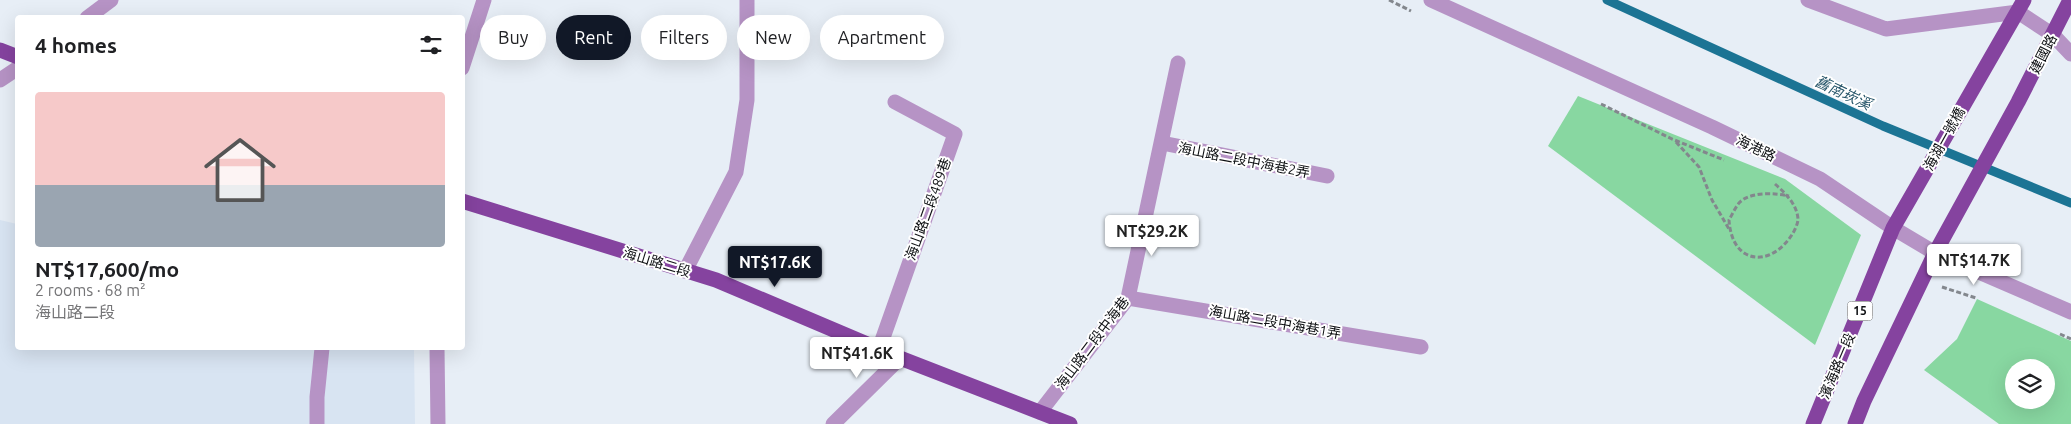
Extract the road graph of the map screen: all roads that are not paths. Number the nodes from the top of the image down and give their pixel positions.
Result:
1 (111, 0) edge
2 (484, 0) edge
3 (748, 0) edge
4 (1431, 0) edge
5 (1808, 0) edge
6 (2070, 0) edge
7 (2021, 6) edge
8 (91, 15) edge
9 (2053, 35) junction
10 (0, 50) edge
11 (2071, 54) edge
12 (15, 56) edge
13 (465, 59) edge
14 (1178, 63) dead end
15 (15, 70) edge
16 (0, 80) edge
17 (895, 102) dead end
18 (1162, 143) junction
19 (1327, 176) dead end
20 (1910, 200) joint
21 (465, 202) edge
22 (1894, 228) junction
23 (1934, 253) junction
24 (685, 271) junction
25 (1128, 298) junction
26 (2071, 312) edge
27 (1422, 347) dead end
28 (879, 349) junction
29 (322, 350) edge
30 (438, 350) edge
31 (900, 358) junction
32 (1040, 412) junction
33 (317, 424) edge
34 (438, 424) edge
35 (833, 424) edge
36 (1070, 424) edge
37 (1813, 424) edge
38 (1855, 424) edge

1 - 8 street
2 - 13 street
3 - 24 street
4 - 22 street, 海港路
5 - 7 street
6 - 9 main road, 建國路
7 - 9 street
7 - 20 main road, 海湖一號橋 / 15
9 - 11 street
9 - 23 main road, 建國路
10 - 12 main road
14 - 18 street, 海山路二段中海巷
15 - 16 street
17 - 28 street, 海山路二段489巷
18 - 19 street, 海山路二段中海巷2弄
18 - 25 street, 海山路二段中海巷
20 - 22 main road, 濱海路一段 / 15
21 - 24 main road, 海山路二段
22 - 23 street, 海港路
22 - 37 main road, 濱海路一段 / 15
23 - 26 street, 海港路
23 - 38 main road
24 - 28 main road, 海山路二段
25 - 27 street, 海山路二段中海巷1弄
25 - 32 street, 海山路二段中海巷
28 - 31 main road, 海山路二段
29 - 33 street
30 - 34 street
31 - 32 main road, 海山路二段
31 - 35 street
32 - 36 main road, 海山路二段

